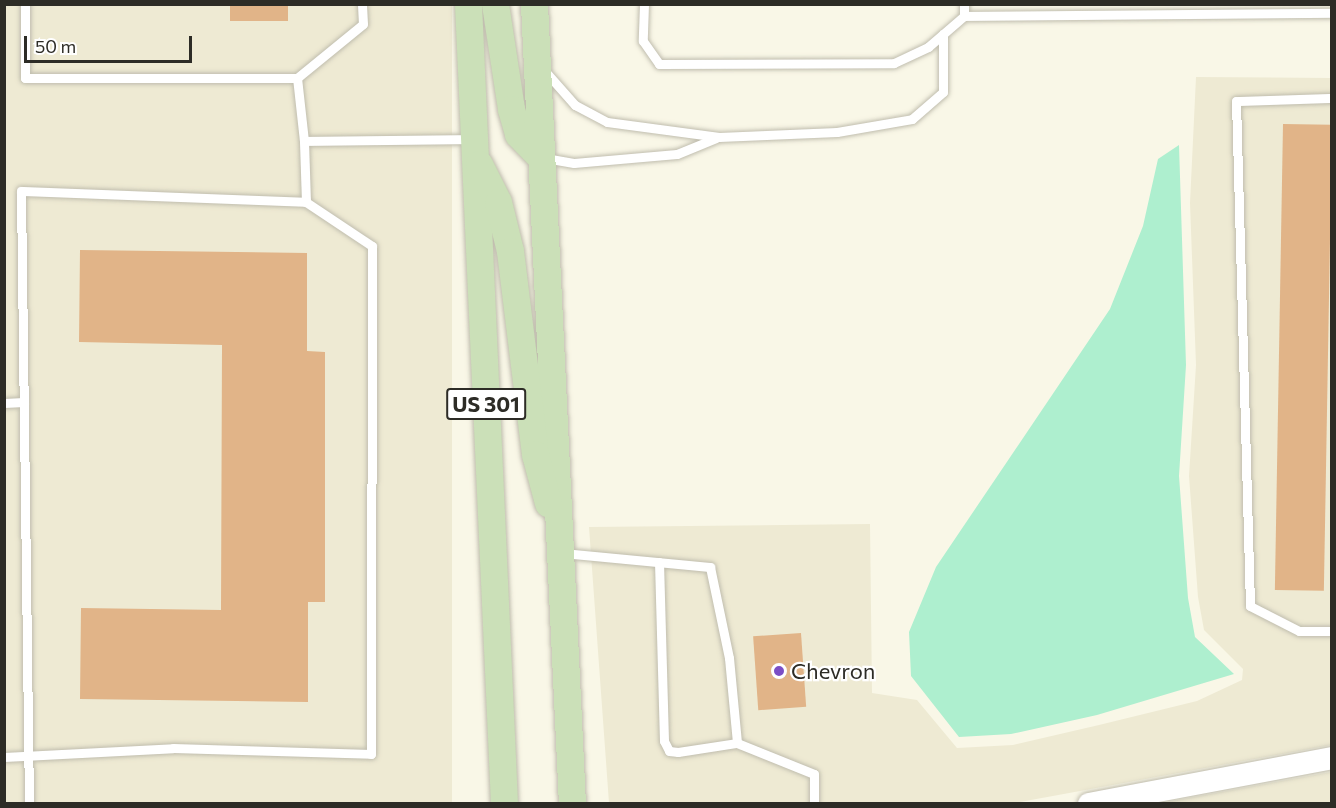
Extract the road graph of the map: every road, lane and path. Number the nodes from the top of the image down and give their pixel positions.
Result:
1 (25, 4) edge
2 (362, 4) edge
3 (468, 4) edge
4 (495, 4) edge
5 (534, 4) edge
6 (644, 4) edge
7 (964, 4) edge
8 (1040, 4) edge
9 (1332, 13) edge
10 (964, 16) junction
11 (1040, 16) junction
12 (944, 34) junction
13 (538, 62) junction
14 (297, 78) junction
15 (1332, 98) edge
16 (719, 137) junction
17 (304, 141) junction
18 (474, 148) junction
19 (542, 158) junction
20 (306, 202) junction
21 (24, 402) junction
22 (4, 403) edge
23 (562, 553) junction
24 (659, 562) junction
25 (1332, 631) edge
26 (738, 743) junction
27 (29, 756) junction
28 (4, 757) edge
29 (1332, 758) edge
30 (29, 804) edge
31 (504, 804) edge
32 (572, 804) edge
33 (814, 804) edge
34 (1089, 804) edge

1 - 14 lane
2 - 14 lane
3 - 18 main road, US 301
4 - 19 main road
5 - 13 main road, US 301
6 - 12 lane
7 - 10 lane
8 - 11 lane
9 - 11 lane
10 - 11 lane
10 - 12 lane
12 - 16 lane
13 - 16 lane
13 - 19 main road, US 301
14 - 17 lane
15 - 25 lane
16 - 19 lane
17 - 18 lane
17 - 20 lane
18 - 23 main road
18 - 31 main road, US 301
19 - 23 main road, US 301
20 - 21 lane
20 - 27 lane
21 - 22 lane
21 - 27 lane
23 - 24 lane
23 - 32 main road, US 301
24 - 26 lane
24 - 26 lane
26 - 33 lane
27 - 28 lane
27 - 30 lane
29 - 34 street

